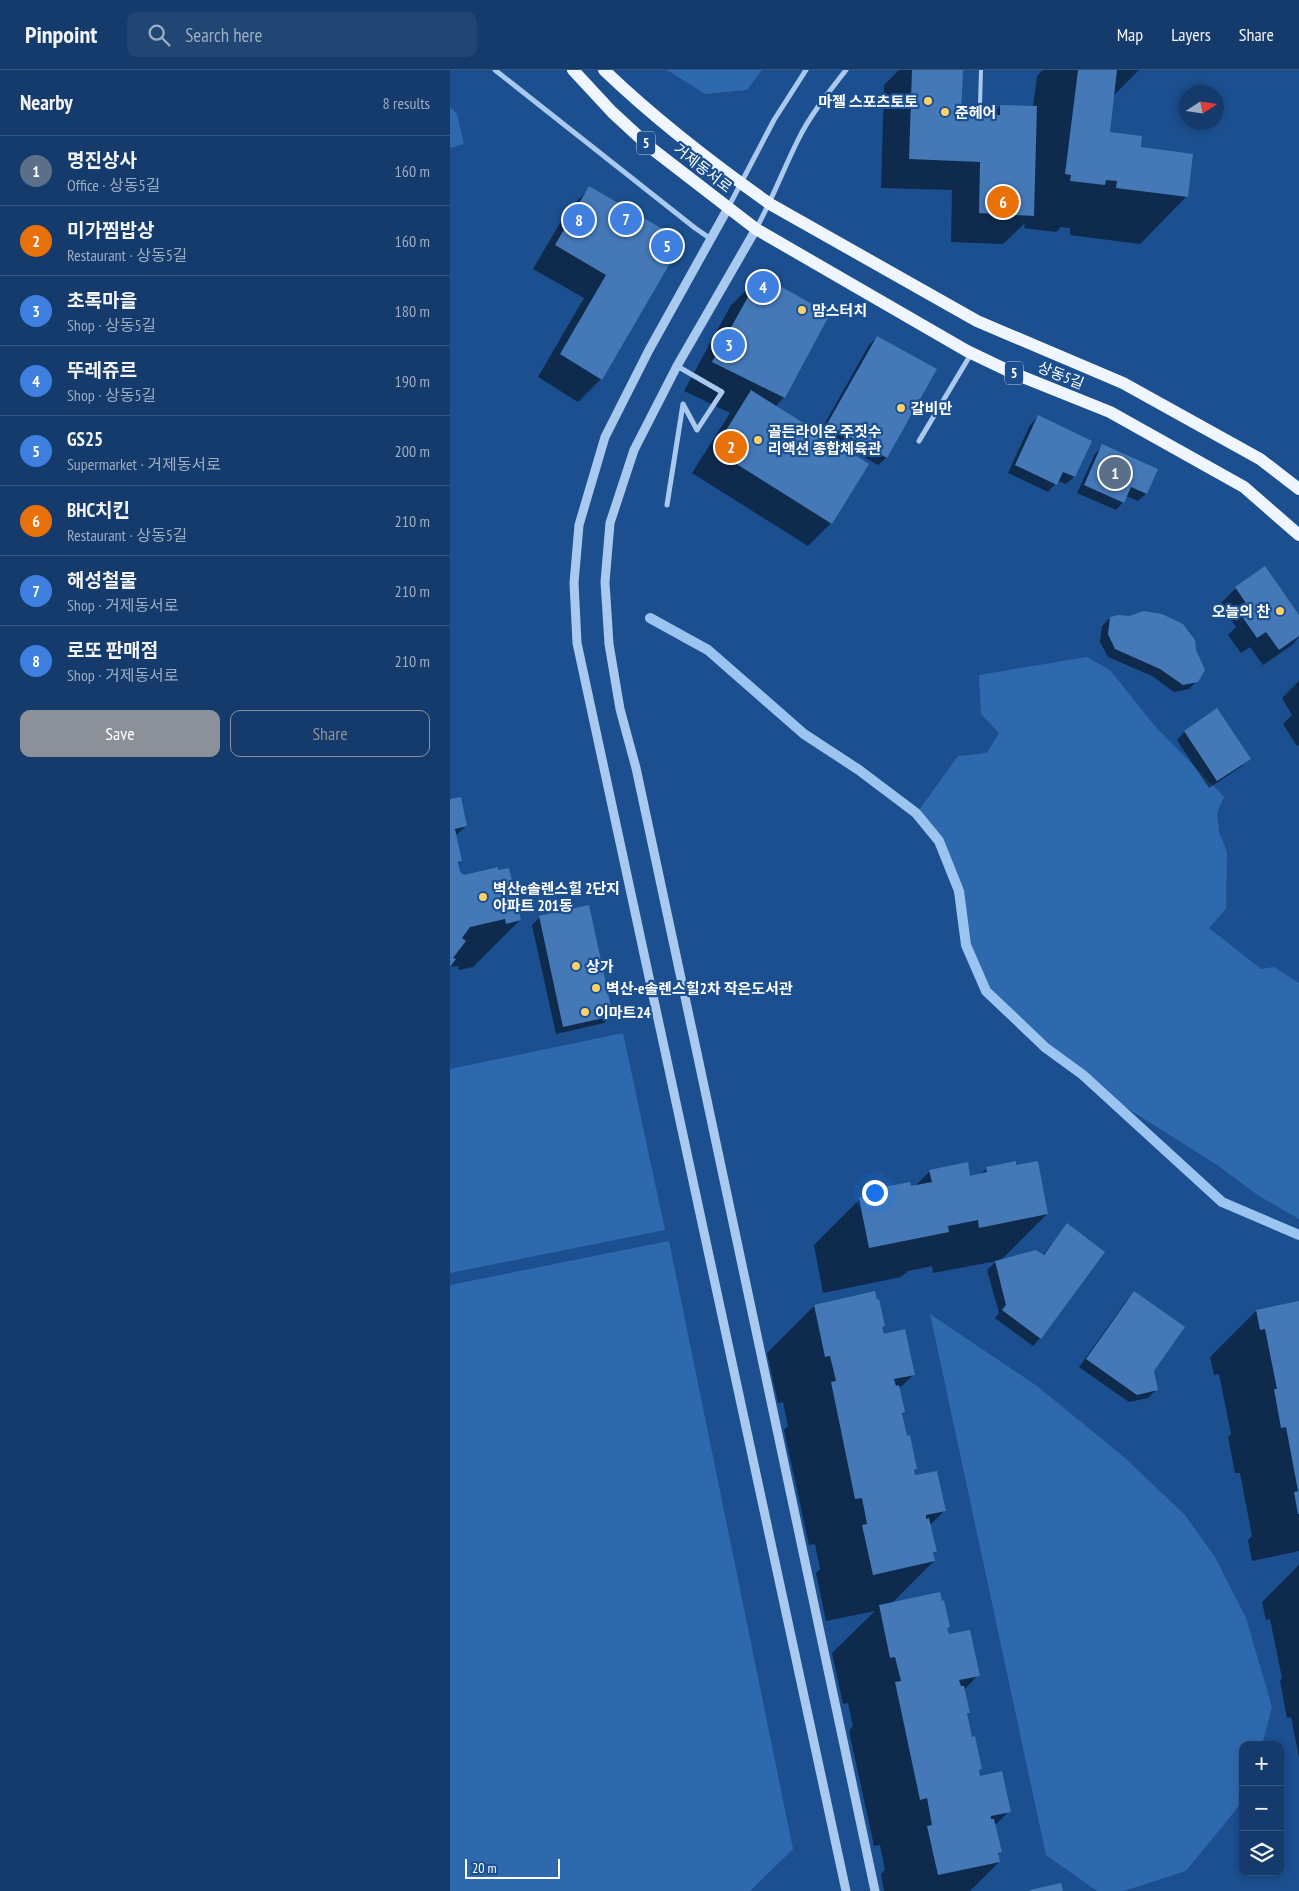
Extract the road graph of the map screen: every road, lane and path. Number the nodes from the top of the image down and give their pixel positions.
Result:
1 (495, 70) edge
2 (573, 70) edge
3 (604, 70) edge
4 (806, 70) edge
5 (846, 70) edge
6 (981, 70) edge
7 (980, 106) dead end
8 (740, 183) junction
9 (770, 204) junction
10 (728, 208) junction
11 (756, 229) junction
12 (712, 239) junction
13 (971, 353) junction
14 (677, 366) junction
15 (919, 441) dead end
16 (1299, 489) edge
17 (667, 505) dead end
18 (1299, 535) edge
19 (846, 1891) edge
20 (875, 1891) edge

1 - 12 street
2 - 10 main road, 거제동서로 / 5
3 - 8 main road, 거제동서로 / 5
4 - 8 street
5 - 9 street
6 - 7 lane
8 - 9 main road, 상동5길 / 5
8 - 10 street
9 - 11 street
9 - 16 main road, 상동5길 / 5
10 - 11 main road, 상동5길 / 5
10 - 12 street
11 - 13 main road, 상동5길 / 5
11 - 14 street
12 - 19 street
13 - 15 street
13 - 18 main road, 상동5길 / 5
14 - 17 street
14 - 20 street

